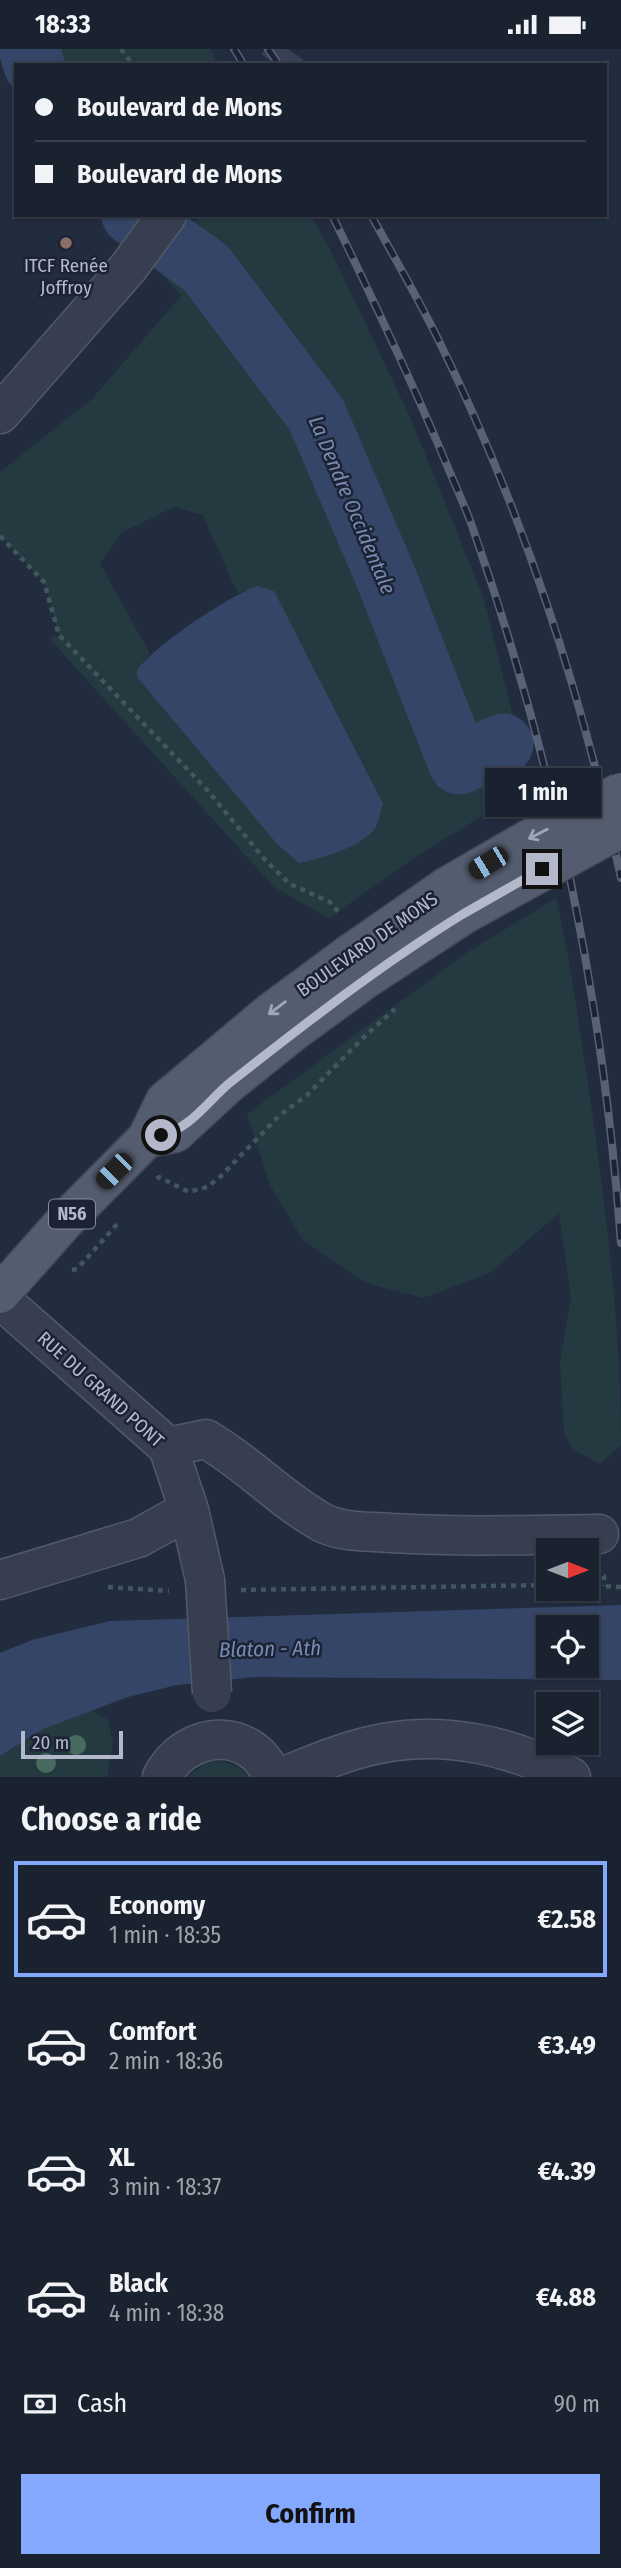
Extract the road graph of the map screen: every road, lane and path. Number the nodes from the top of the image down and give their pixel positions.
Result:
1 (166, 217) edge
2 (0, 414) edge
3 (0, 537) edge
4 (621, 792) edge
5 (621, 828) edge
6 (341, 915) dead end
7 (359, 966) junction
8 (395, 1009) dead end
9 (150, 1188) dead end
10 (122, 1218) dead end
11 (66, 1272) dead end
12 (0, 1294) edge
13 (0, 1299) edge
14 (168, 1447) junction
15 (190, 1510) junction
16 (599, 1534) dead end
17 (599, 1573) edge
18 (0, 1580) edge
19 (220, 1585) junction
20 (536, 1585) edge
21 (599, 1586) edge
22 (604, 1586) junction
23 (106, 1587) dead end
24 (621, 1587) edge
25 (169, 1591) dead end
26 (213, 1740) junction
27 (162, 1777) edge
28 (274, 1777) edge
29 (282, 1777) edge
30 (571, 1777) edge

1 - 2 street
3 - 6 path
4 -> 7 main road, BOULEVARD DE MONS / N56, bridge
5 - 7 main road, BOULEVARD DE MONS / N56, bridge
7 - 12 main road, BOULEVARD DE MONS / N56
8 - 9 path
10 - 11 path
13 - 14 street, RUE DU GRAND PONT
14 - 15 street, RUE DU GRAND PONT
14 - 16 street
15 - 18 street
15 - 19 street, RUE DU GRAND PONT
17 - 22 path
19 - 20 path
19 - 26 street, RUE DU GRAND PONT, bridge
21 - 22 path
22 - 24 path
23 - 25 path
26 - 27 street
26 - 28 street
29 - 30 street

